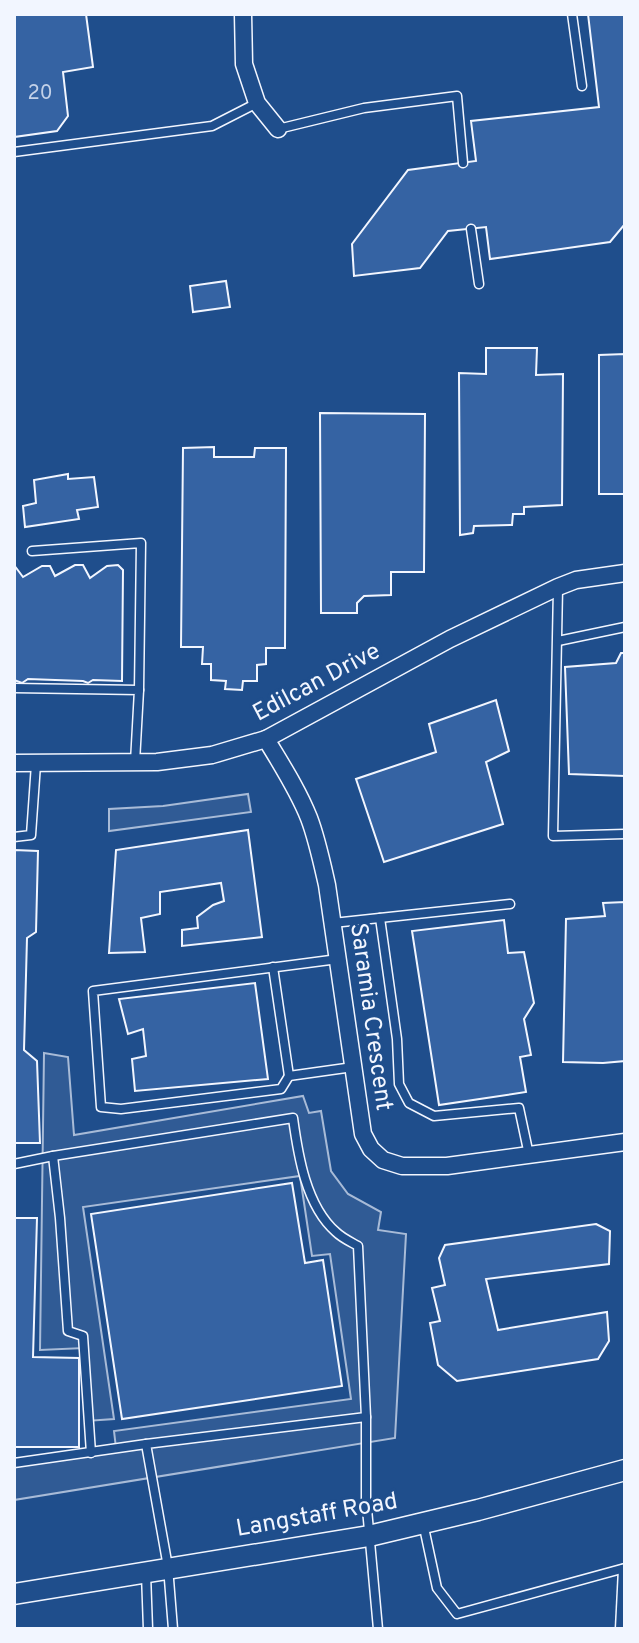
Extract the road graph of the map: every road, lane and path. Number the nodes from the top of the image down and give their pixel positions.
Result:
1 (243, 14) edge
2 (572, 14) edge
3 (582, 86) dead end
4 (257, 103) junction
5 (278, 129) joint
6 (14, 152) edge
7 (463, 163) dead end
8 (471, 229) dead end
9 (479, 284) dead end
10 (32, 551) dead end
11 (625, 573) edge
12 (558, 587) junction
13 (625, 627) edge
14 (558, 641) junction
15 (14, 688) edge
16 (139, 690) junction
17 (266, 739) junction
18 (14, 763) edge
19 (135, 763) junction
20 (36, 764) junction
21 (625, 834) edge
22 (14, 837) edge
23 (510, 904) dead end
24 (380, 918) junction
25 (333, 923) junction
26 (338, 959) junction
27 (273, 967) junction
28 (353, 1067) junction
29 (289, 1076) junction
30 (625, 1142) edge
31 (529, 1155) junction
32 (53, 1156) junction
33 (14, 1164) edge
34 (366, 1417) junction
35 (146, 1444) junction
36 (91, 1453) junction
37 (14, 1463) edge
38 (625, 1470) edge
39 (423, 1523) junction
40 (369, 1536) junction
41 (168, 1567) junction
42 (624, 1569) edge
43 (146, 1571) junction
44 (14, 1594) edge
45 (148, 1629) edge
46 (173, 1629) edge
47 (378, 1629) edge
48 (620, 1629) edge

1 - 4 street
2 - 3 lane
4 - 5 street
4 - 6 lane
5 - 7 lane
8 - 9 lane
10 - 16 lane
11 - 12 street, Edilcan Drive
12 - 14 lane
12 - 17 street, Edilcan Drive
13 - 14 lane
14 - 21 lane
15 - 16 lane
16 - 19 lane
17 - 19 street, Edilcan Drive
17 - 25 street, Saramia Crescent
18 - 20 street, Edilcan Drive
19 - 20 street, Edilcan Drive
20 - 22 lane
23 - 24 lane
24 - 25 lane
24 - 31 lane
25 - 26 street, Saramia Crescent
26 - 27 lane
26 - 28 street, Saramia Crescent
27 - 29 lane
27 - 29 lane
28 - 29 lane
28 - 31 street, Saramia Crescent
30 - 31 street, Saramia Crescent
32 - 33 lane
32 - 34 lane
32 - 36 lane
34 - 35 lane
34 - 40 lane
35 - 36 lane
35 - 41 lane
36 - 37 lane
38 - 39 street, Langstaff Road
39 - 40 street, Langstaff Road
39 - 42 lane
40 - 41 street, Langstaff Road
40 - 47 lane
41 - 43 street, Langstaff Road
41 - 46 lane
42 - 48 lane
43 - 44 street, Langstaff Road
43 - 45 lane

